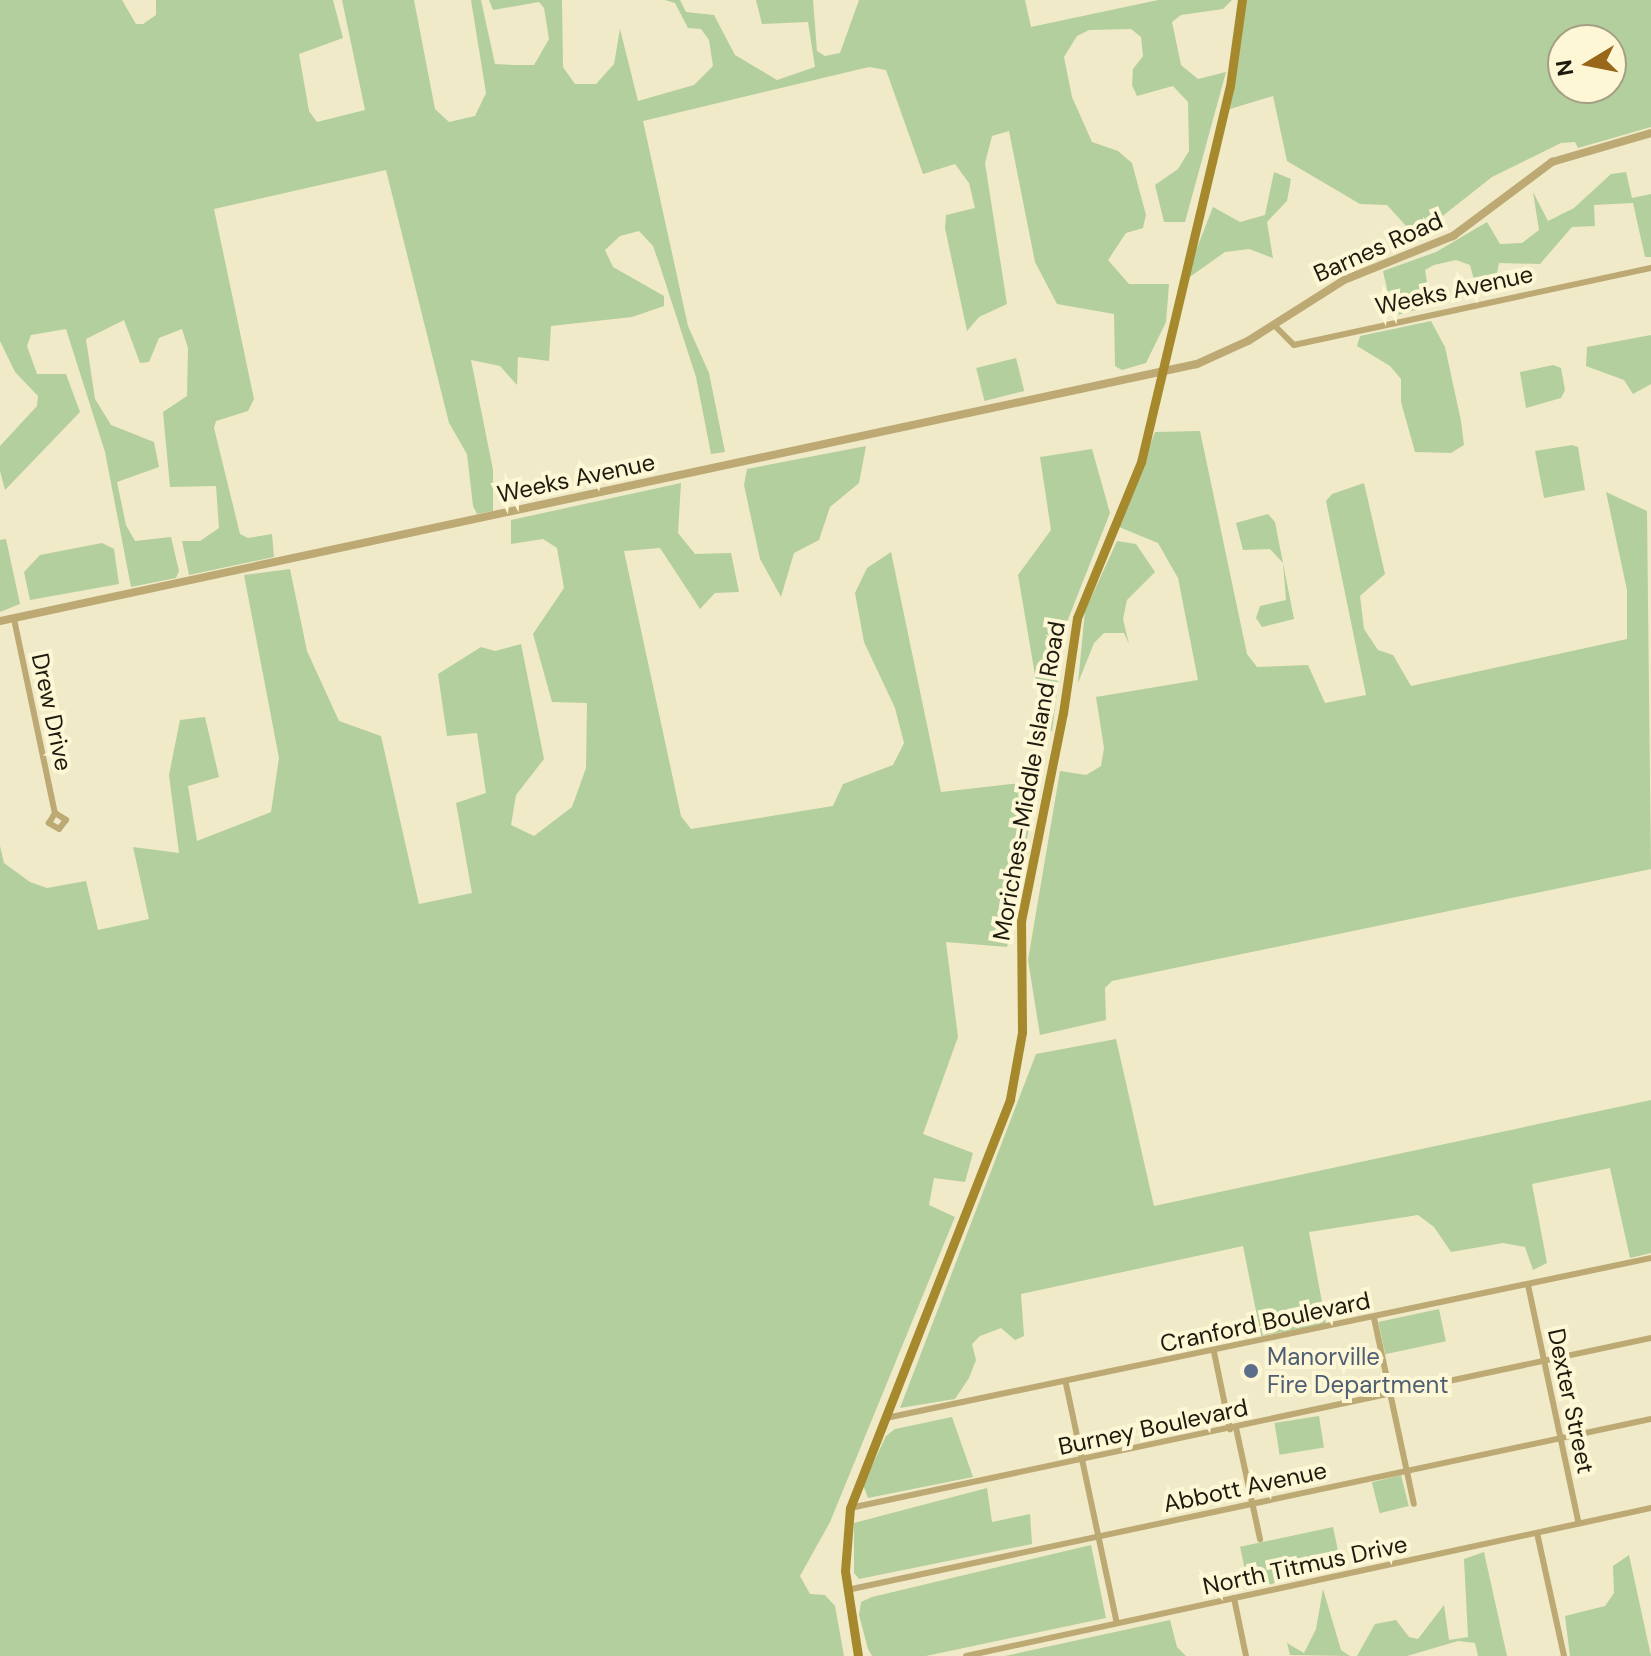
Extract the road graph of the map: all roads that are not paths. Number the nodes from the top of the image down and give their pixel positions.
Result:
1 (1242, 0) edge
2 (1651, 133) edge
3 (1651, 268) edge
4 (1274, 325) junction
5 (1161, 374) junction
6 (14, 619) junction
7 (0, 621) edge
8 (55, 813) dead end
9 (1651, 1258) edge
10 (1528, 1285) junction
11 (1374, 1318) junction
12 (1651, 1338) edge
13 (1214, 1352) junction
14 (1544, 1362) junction
15 (1066, 1384) junction
16 (1390, 1395) junction
17 (886, 1418) junction
18 (1651, 1419) edge
19 (1233, 1428) junction
20 (1560, 1437) junction
21 (1083, 1460) junction
22 (1407, 1470) junction
23 (1252, 1504) junction
24 (1414, 1504) dead end
25 (850, 1508) junction
26 (1651, 1508) edge
27 (1579, 1524) junction
28 (1537, 1533) junction
29 (1098, 1535) junction
30 (1260, 1539) dead end
31 (847, 1590) junction
32 (1234, 1598) junction
33 (1117, 1623) junction
34 (858, 1656) edge
35 (966, 1656) edge
36 (1246, 1656) edge
37 (1564, 1656) edge

1 - 5 main road, Moriches-Middle Island Road
2 - 4 street, Barnes Road
3 - 4 street, Weeks Avenue
4 - 5 street, Barnes Road
5 - 6 street, Weeks Avenue
5 - 17 main road, Moriches-Middle Island Road
6 - 7 street, Weeks Avenue
6 - 8 street, Drew Drive
9 - 10 street, Cranford Boulevard
10 - 11 street, Cranford Boulevard
10 - 14 street, Dexter Street
11 - 13 street, Cranford Boulevard
11 - 16 street
12 - 14 street, Burney Boulevard
13 - 15 street, Cranford Boulevard
13 - 19 street
14 - 16 street, Burney Boulevard
14 - 20 street, Dexter Street
15 - 17 street, Cranford Boulevard
15 - 21 street
16 - 19 street, Burney Boulevard
16 - 22 street
17 - 25 main road, Moriches-Middle Island Road
18 - 20 street, Abbott Avenue
19 - 21 street, Burney Boulevard
19 - 23 street
20 - 22 street, Abbott Avenue
20 - 27 street, Dexter Street
21 - 25 street, Burney Boulevard
21 - 29 street
22 - 23 street, Abbott Avenue
22 - 24 street
23 - 29 street, Abbott Avenue
23 - 30 street
25 - 31 main road, Moriches-Middle Island Road
26 - 27 street, North Titmus Drive
27 - 28 street, North Titmus Drive
28 - 32 street, North Titmus Drive
28 - 37 street
29 - 31 street, Abbott Avenue
29 - 33 street
31 - 34 main road, Moriches-Middle Island Road
32 - 33 street, North Titmus Drive
32 - 36 street
33 - 35 street, North Titmus Drive

